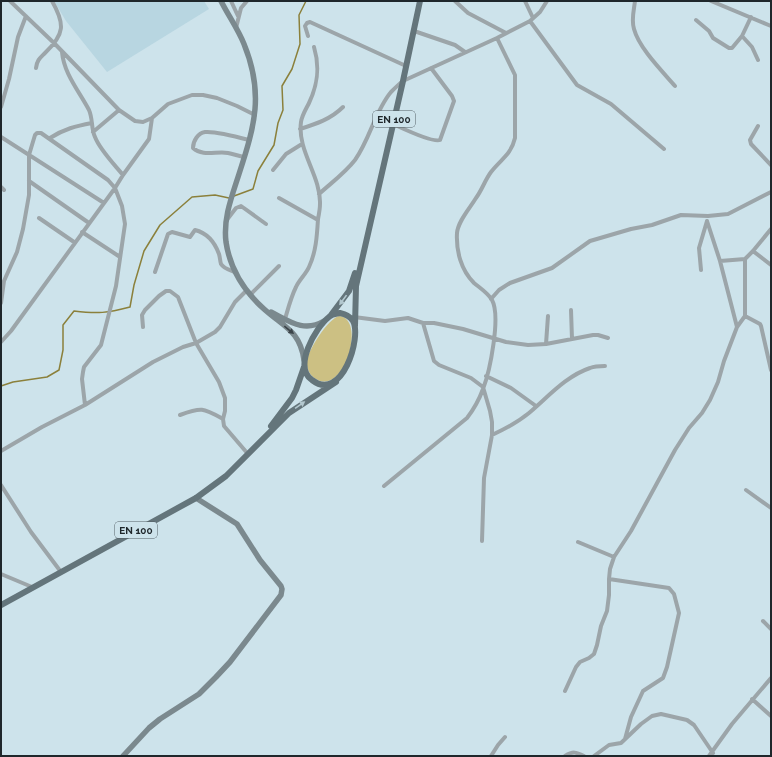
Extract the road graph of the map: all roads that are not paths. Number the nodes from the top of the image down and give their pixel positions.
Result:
1 (10, 1) edge
2 (52, 1) edge
3 (220, 1) edge
4 (231, 1) edge
5 (247, 1) edge
6 (420, 1) edge
7 (455, 1) edge
8 (525, 1) edge
9 (547, 1) edge
10 (635, 1) edge
11 (711, 1) edge
12 (26, 16) junction
13 (238, 16) junction
14 (751, 18) junction
15 (532, 19) junction
16 (696, 20) dead end
17 (771, 21) edge
18 (769, 25) edge
19 (236, 28) junction
20 (414, 31) junction
21 (506, 33) junction
22 (308, 36) dead end
23 (742, 36) junction
24 (497, 38) junction
25 (55, 44) junction
26 (314, 47) dead end
27 (62, 51) junction
28 (465, 52) junction
29 (758, 60) dead end
30 (406, 66) junction
31 (36, 68) dead end
32 (431, 68) junction
33 (403, 81) junction
34 (675, 86) dead end
35 (1, 107) edge
36 (343, 107) dead end
37 (119, 110) junction
38 (255, 115) junction
39 (152, 118) junction
40 (92, 123) junction
41 (392, 124) junction
42 (758, 126) dead end
43 (300, 129) junction
44 (93, 132) junction
45 (1, 137) edge
46 (50, 138) junction
47 (249, 140) junction
48 (302, 144) junction
49 (664, 149) dead end
50 (29, 155) junction
51 (244, 157) junction
52 (771, 165) edge
53 (274, 170) dead end
54 (123, 175) junction
55 (29, 180) junction
56 (115, 188) junction
57 (771, 192) edge
58 (319, 194) junction
59 (279, 198) dead end
60 (104, 203) junction
61 (38, 218) dead end
62 (708, 219) junction
63 (318, 220) junction
64 (89, 223) junction
65 (225, 223) junction
66 (266, 224) dead end
67 (771, 229) edge
68 (82, 232) junction
69 (367, 238) junction
70 (74, 242) junction
71 (753, 251) junction
72 (120, 257) junction
73 (745, 259) junction
74 (720, 261) junction
75 (279, 266) dead end
76 (771, 266) edge
77 (701, 270) dead end
78 (155, 272) dead end
79 (235, 272) junction
80 (3, 280) edge
81 (246, 290) junction
82 (250, 295) junction
83 (491, 299) junction
84 (1, 303) edge
85 (263, 308) junction
86 (571, 310) dead end
87 (548, 316) dead end
88 (745, 316) junction
89 (354, 317) junction
90 (328, 318) junction
91 (285, 319) junction
92 (422, 323) junction
93 (355, 326) junction
94 (143, 327) dead end
95 (737, 327) junction
96 (494, 338) junction
97 (608, 338) dead end
98 (572, 339) junction
99 (1, 342) edge
100 (196, 342) junction
101 (546, 344) junction
102 (304, 360) junction
103 (605, 366) dead end
104 (304, 367) junction
105 (771, 370) edge
106 (486, 376) junction
107 (336, 382) junction
108 (484, 388) junction
109 (85, 405) junction
110 (536, 406) junction
111 (180, 415) dead end
112 (223, 419) junction
113 (492, 435) junction
114 (261, 441) junction
115 (1, 451) edge
116 (248, 454) junction
117 (1, 485) edge
118 (384, 486) dead end
119 (746, 490) dead end
120 (196, 498) junction
121 (771, 508) edge
122 (482, 541) dead end
123 (578, 542) dead end
124 (614, 557) junction
125 (61, 572) junction
126 (1, 574) edge
127 (609, 579) junction
128 (32, 587) junction
129 (1, 604) edge
130 (763, 621) dead end
131 (771, 629) edge
132 (771, 679) edge
133 (565, 691) dead end
134 (752, 699) junction
135 (771, 716) edge
136 (505, 737) dead end
137 (625, 739) junction
138 (711, 754) edge
139 (122, 756) edge
140 (492, 756) edge
141 (565, 756) edge
142 (584, 756) edge
143 (594, 756) edge

1 - 12 street
2 - 25 street
3 - 19 street
4 - 13 street
5 - 13 street
6 - 20 main road, EN 100
7 - 21 street
8 - 15 street
9 - 15 street
10 - 34 street
11 - 14 street
12 - 25 street
12 - 35 street
13 - 19 street
14 - 18 street
14 - 23 street
15 - 21 street
15 - 49 street
16 - 23 street
17 - 18 street
19 - 38 street
20 - 28 street
20 - 30 main road, EN 100
21 - 24 street
22 - 30 street
23 - 29 street
24 - 28 street
24 - 83 street
25 - 27 street
25 - 31 street
26 - 43 street
27 - 37 street
27 - 40 street
28 - 32 street
30 - 33 main road, EN 100
32 - 33 street
32 - 41 street
33 - 41 main road, EN 100
33 - 58 street
36 - 43 street
37 - 39 street
37 - 44 street
38 - 39 street
38 - 47 street
39 - 54 street
40 - 44 street
40 - 46 street
41 - 69 main road, EN 100
42 - 52 street
43 - 48 street
44 - 54 street
45 - 50 street
46 - 50 street
46 - 56 street
47 - 51 street
47 - 51 street
48 - 53 street
48 - 58 street
50 - 55 street
50 - 60 street
51 - 65 street
54 - 56 street
55 - 64 street
55 - 80 street
56 - 60 street
56 - 72 street
57 - 62 street
58 - 63 street
59 - 63 street
60 - 64 street
61 - 70 street
62 - 74 street
62 - 77 street
62 - 83 street
63 - 91 street
64 - 68 street
65 - 66 street
65 - 79 street
67 - 71 street
68 - 70 street
68 - 72 street
69 - 89 main road, EN 100
69 -> 90 main road, EN 100
70 - 99 street
71 - 73 street
71 - 76 street
72 - 109 street
73 - 74 street
73 - 88 street
74 - 95 street
75 - 82 street
78 - 79 street
79 - 81 street
80 - 84 street
81 - 82 street
81 - 100 street
82 - 85 street
83 - 96 street
85 - 91 street
85 -> 102 street
86 - 98 street
87 - 101 street
88 - 95 street
88 - 105 street
89 - 92 street
89 - 93 main road, EN 100
90 - 91 street
90 - 93 main road
90 - 102 main road, EN 100
92 - 96 street
92 - 108 street
93 - 107 main road, EN 100
94 - 100 street
95 - 124 street
96 - 101 street
96 - 106 street
97 - 98 street
98 - 101 street
100 - 109 street
100 - 112 street
102 - 104 main road, EN 100
103 - 110 street
104 - 107 main road
104 - 114 main road, EN 100
106 - 108 street
106 - 110 street
114 -> 107 main road, EN 100
108 - 113 street
108 - 118 street
109 - 115 street
110 - 113 street
111 - 112 street
112 - 116 street
113 - 122 street
114 - 116 main road, EN 100
116 - 120 main road, EN 100
117 - 125 street
119 - 121 street
120 - 125 main road, EN 100
120 - 139 street
123 - 124 street
124 - 127 street
125 - 128 main road, EN 100
126 - 128 street
127 - 133 street
127 - 137 street
128 - 129 main road, EN 100
130 - 131 street
132 - 134 street
134 - 135 street
134 - 138 street
136 - 140 street
137 - 138 street
137 - 143 street
141 - 142 street

